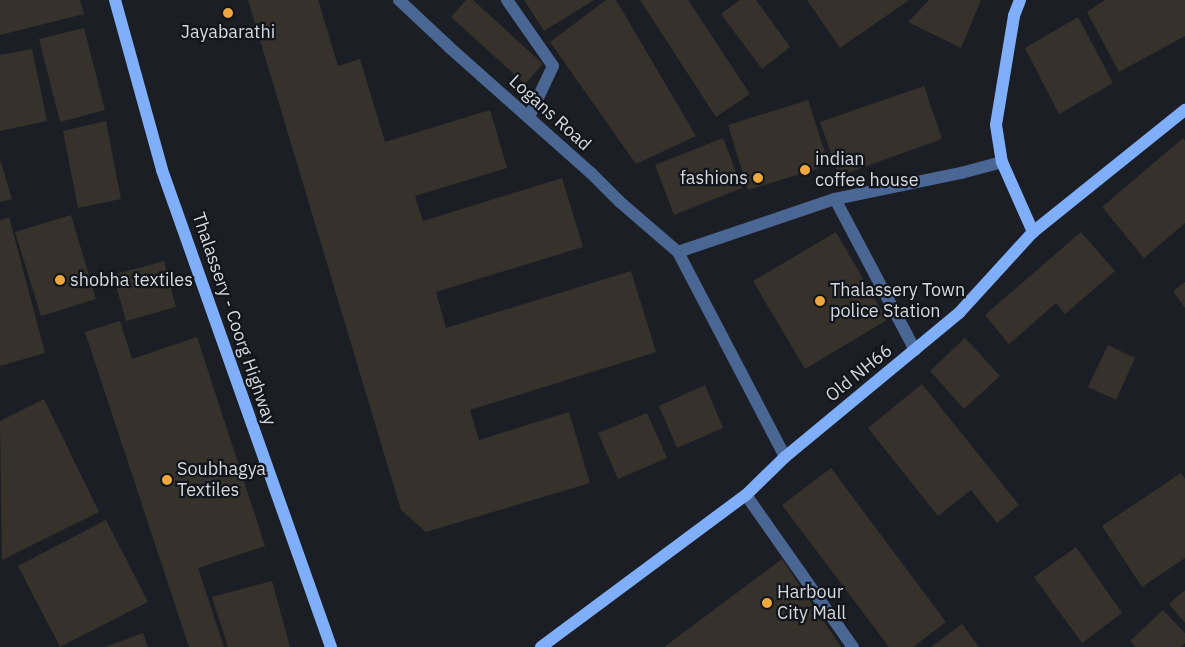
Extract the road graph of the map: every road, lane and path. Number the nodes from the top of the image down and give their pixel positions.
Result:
1 (115, 0) edge
2 (399, 0) edge
3 (507, 0) edge
4 (1020, 0) edge
5 (1185, 110) edge
6 (529, 118) junction
7 (1002, 162) junction
8 (835, 199) junction
9 (1033, 232) junction
10 (678, 252) junction
11 (915, 350) junction
12 (785, 457) junction
13 (746, 495) junction
14 (331, 647) edge
15 (541, 647) edge
16 (853, 647) edge

1 - 14 main road, Thalassery - Coorg Highway
2 - 6 street, Logans Road
3 - 6 street
4 - 7 main road
5 - 9 main road, Old NH66
6 - 10 street, Logans Road
7 - 8 street
7 - 9 main road
8 - 10 street
8 - 11 street
9 - 11 main road, Old NH66
10 - 12 street, Logans Road
11 - 12 main road, Old NH66
12 - 13 main road, Old NH66
13 - 15 main road, Old NH66
13 - 16 street

